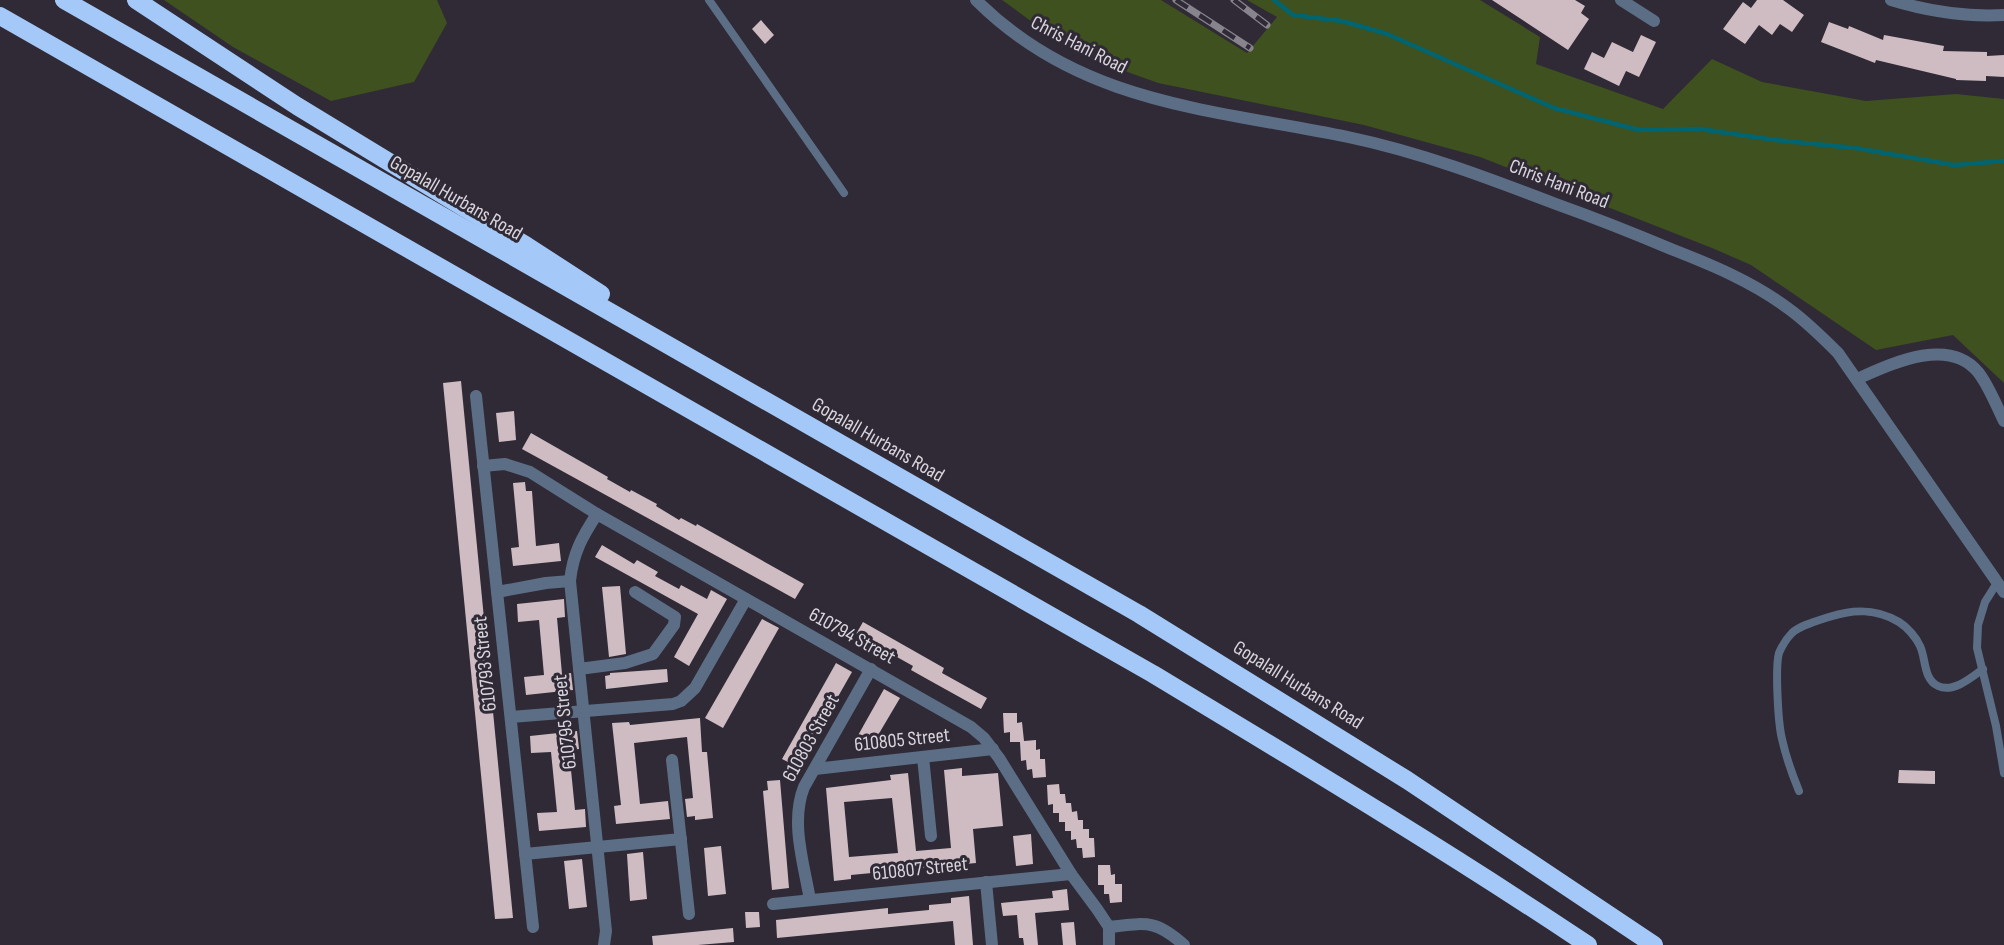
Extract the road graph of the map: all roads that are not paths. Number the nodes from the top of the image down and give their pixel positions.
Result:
1 (64, 0) edge
2 (136, 0) edge
3 (710, 0) edge
4 (976, 0) edge
5 (1621, 0) edge
6 (1891, 0) edge
7 (2004, 15) edge
8 (0, 16) edge
9 (1654, 21) dead end
10 (844, 193) dead end
11 (630, 323) junction
12 (1857, 379) junction
13 (476, 396) dead end
14 (2004, 421) edge
15 (483, 466) junction
16 (597, 514) junction
17 (570, 581) junction
18 (2001, 587) edge
19 (497, 592) junction
20 (635, 592) dead end
21 (746, 599) junction
22 (579, 669) junction
23 (871, 669) junction
24 (1983, 669) junction
25 (584, 712) junction
26 (511, 717) junction
27 (2000, 727) edge
28 (993, 749) junction
29 (923, 757) junction
30 (672, 760) dead end
31 (815, 769) junction
32 (2004, 773) edge
33 (1799, 791) dead end
34 (931, 836) dead end
35 (681, 839) junction
36 (598, 847) junction
37 (525, 854) junction
38 (1071, 874) junction
39 (986, 882) junction
40 (810, 900) junction
41 (773, 904) dead end
42 (689, 914) dead end
43 (533, 927) dead end
44 (1109, 927) junction
45 (606, 931) junction
46 (603, 945) edge
47 (614, 945) edge
48 (992, 945) edge
49 (1109, 945) edge
50 (1184, 945) edge
51 (1588, 945) edge
52 (1654, 945) edge

1 - 11 highway, Gopalall Hurbans Road
2 - 11 highway
3 - 10 lane
4 - 12 street, Chris Hani Road
5 - 9 street
6 - 7 street
8 - 51 highway
11 - 52 highway, Gopalall Hurbans Road
12 - 14 street
12 - 18 street, Chris Hani Road
13 - 15 street, 610793 Street
15 - 16 street, 610794 Street
15 - 19 street, 610793 Street
16 - 17 street, 610795 Street
16 - 21 street, 610794 Street
17 - 19 street
17 - 22 street, 610795 Street
18 - 24 lane
19 - 26 street, 610793 Street
20 - 22 street
21 - 23 street, 610794 Street
21 - 25 street
22 - 25 street, 610795 Street
23 - 28 street, 610794 Street
23 - 31 street, 610803 Street
24 - 27 lane
24 - 33 lane
25 - 26 street
25 - 36 street, 610795 Street
26 - 37 street, 610793 Street
27 - 32 lane
28 - 29 street, 610805 Street
28 - 38 street, 610794 Street
29 - 31 street, 610805 Street
29 - 34 street
30 - 35 street
31 - 40 street, 610803 Street
35 - 36 street
35 - 42 street
36 - 37 street
36 - 45 street, 610795 Street
37 - 43 street, 610793 Street
38 - 39 street, 610807 Street
38 - 44 street, 610794 Street
39 - 40 street, 610807 Street
39 - 48 street
40 - 41 street, 610807 Street
44 - 49 street
44 - 50 street
45 - 46 street
45 - 47 street

